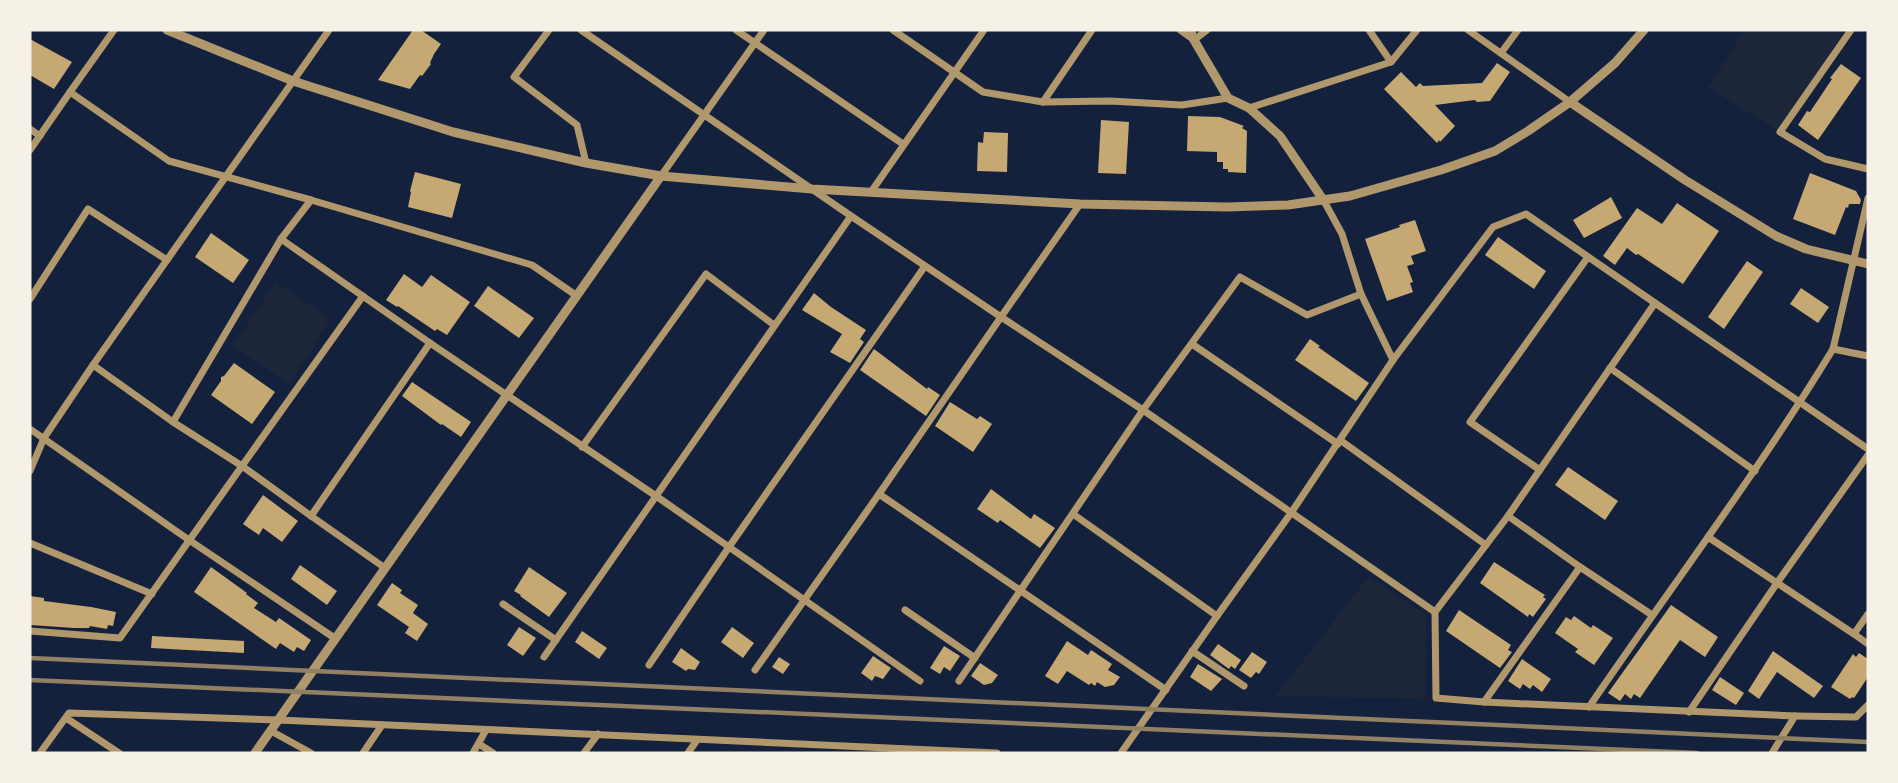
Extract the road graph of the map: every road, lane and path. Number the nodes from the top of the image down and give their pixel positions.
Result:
1 (114, 30) edge
2 (167, 30) edge
3 (329, 30) edge
4 (549, 30) edge
5 (581, 30) edge
6 (736, 30) edge
7 (764, 30) edge
8 (893, 30) edge
9 (984, 30) edge
10 (1091, 30) edge
11 (1180, 30) edge
12 (1190, 30) edge
13 (1207, 30) edge
14 (1369, 30) edge
15 (1417, 30) edge
16 (1468, 30) edge
17 (1518, 30) edge
18 (1644, 30) edge
19 (1851, 30) edge
20 (1194, 40) junction
21 (755, 43) junction
22 (1501, 53) junction
23 (1391, 62) junction
24 (955, 72) junction
25 (293, 81) junction
26 (70, 92) junction
27 (1228, 98) junction
28 (1043, 102) junction
29 (1570, 102) junction
30 (1249, 108) junction
31 (704, 115) junction
32 (30, 129) edge
33 (40, 136) junction
34 (903, 144) junction
35 (30, 150) edge
36 (586, 163) junction
37 (1868, 169) edge
38 (661, 176) junction
39 (226, 177) junction
40 (812, 189) junction
41 (871, 192) junction
42 (1868, 198) edge
43 (311, 200) junction
44 (1324, 201) junction
45 (1080, 204) junction
46 (851, 216) junction
47 (281, 239) junction
48 (1588, 257) junction
49 (167, 260) junction
50 (1853, 261) junction
51 (1868, 264) edge
52 (925, 266) junction
53 (1361, 294) junction
54 (363, 296) junction
55 (577, 296) junction
56 (30, 299) edge
57 (1655, 303) junction
58 (1001, 317) junction
59 (774, 325) junction
60 (430, 343) junction
61 (1192, 344) junction
62 (1833, 349) junction
63 (1868, 356) edge
64 (1393, 360) junction
65 (93, 365) junction
66 (1610, 368) junction
67 (507, 396) junction
68 (1800, 403) junction
69 (1143, 410) junction
70 (173, 422) junction
71 (30, 429) edge
72 (44, 438) junction
73 (1339, 442) junction
74 (582, 447) junction
75 (1868, 449) edge
76 (1868, 455) edge
77 (242, 466) junction
78 (1540, 470) junction
79 (30, 471) edge
80 (1755, 471) junction
81 (879, 494) junction
82 (656, 496) junction
83 (1291, 513) junction
84 (1073, 514) junction
85 (311, 516) junction
86 (1508, 516) junction
87 (1708, 537) junction
88 (189, 540) junction
89 (30, 543) edge
90 (1486, 545) junction
91 (729, 547) junction
92 (1580, 567) junction
93 (385, 568) junction
94 (1777, 583) junction
95 (1020, 591) junction
96 (152, 594) junction
97 (804, 599) junction
98 (503, 604) dead end
99 (905, 610) dead end
100 (1435, 612) junction
101 (1868, 614) edge
102 (1217, 615) junction
103 (1652, 615) junction
104 (30, 631) edge
105 (1854, 634) junction
106 (336, 639) junction
107 (556, 640) junction
108 (1868, 645) edge
109 (1192, 651) junction
110 (544, 657) dead end
111 (975, 658) junction
112 (649, 666) dead end
113 (755, 670) dead end
114 (920, 681) dead end
115 (959, 681) dead end
116 (1244, 686) dead end
117 (1166, 690) junction
118 (1484, 702) junction
119 (1868, 705) edge
120 (1589, 707) junction
121 (1689, 712) junction
122 (1795, 716) junction
123 (65, 718) junction
124 (279, 719) junction
125 (382, 725) junction
126 (486, 730) junction
127 (271, 731) junction
128 (598, 734) junction
129 (697, 740) junction
130 (479, 744) junction
131 (807, 744) junction
132 (906, 751) edge
133 (40, 753) edge
134 (119, 753) edge
135 (255, 753) edge
136 (311, 753) edge
137 (363, 753) edge
138 (472, 753) edge
139 (493, 753) edge
140 (584, 753) edge
141 (688, 753) edge
142 (800, 753) edge
143 (998, 753) edge
144 (1121, 753) edge
145 (1772, 753) edge

1 - 26 street
2 - 25 street
3 - 25 street
4 - 36 street
5 - 31 street
6 - 21 street
7 - 21 street
8 - 24 street
9 - 24 street
10 - 28 street
11 - 20 street
12 - 20 street
13 - 20 street
14 - 23 street
15 - 23 street
16 - 22 street
17 - 22 street
18 - 29 street
19 - 37 street
20 - 27 street
21 - 31 street
21 - 34 street
22 - 29 street
23 - 30 street
24 - 28 street
24 - 34 street
25 - 36 street
25 - 39 street
26 - 33 street
26 - 39 street
27 - 28 street
27 - 30 street
29 - 44 street
29 - 50 street
30 - 44 street
31 - 38 street
31 - 40 street
32 - 33 street
33 - 35 street
34 - 41 street
36 - 38 street
38 - 40 street
38 - 55 street
39 - 43 street
39 - 49 street
40 - 41 street
40 - 46 street
41 - 45 street
42 - 50 street
43 - 47 street
43 - 55 street
44 - 45 street
44 - 53 street
45 - 58 street
46 - 52 street
46 - 59 street
47 - 54 street
47 - 70 street
48 - 57 street
48 - 64 street
48 - 78 street
49 - 56 street
49 - 65 street
50 - 51 street
50 - 62 street
52 - 58 street
52 - 91 street
53 - 61 street
53 - 64 street
54 - 60 street
54 - 77 street
55 - 67 street
57 - 66 street
57 - 68 street
58 - 69 street
58 - 81 street
59 - 74 street
59 - 82 street
60 - 67 street
60 - 85 street
61 - 69 street
61 - 73 street
62 - 63 street
62 - 68 street
64 - 73 street
65 - 70 street
65 - 72 street
66 - 78 street
66 - 80 street
67 - 74 street
67 - 93 street
68 - 75 street
68 - 80 street
69 - 83 street
69 - 84 street
70 - 77 street
71 - 72 street
72 - 79 street
72 - 88 street
73 - 83 street
73 - 90 street
74 - 82 street
76 - 94 street
77 - 85 street
77 - 88 street
78 - 86 street
80 - 87 street
81 - 95 street
81 - 97 street
82 - 91 street
82 - 107 street
83 - 100 street
83 - 102 street
84 - 95 street
84 - 102 street
85 - 93 street
86 - 90 street
86 - 92 street
87 - 94 street
87 - 103 street
88 - 96 street
88 - 106 street
89 - 96 street
90 - 100 street
91 - 97 street
91 - 112 street
92 - 103 street
92 - 118 street
93 - 106 street
94 - 105 street
94 - 121 street
95 - 111 street
95 - 117 street
96 - 104 street
97 - 113 street
97 - 114 street
98 - 107 street
99 - 111 street
100 - 118 street
101 - 105 street
102 - 109 street
103 - 120 street
105 - 108 street
106 - 124 street
107 - 110 street
109 - 116 street
109 - 117 street
111 - 115 street
117 - 144 street
118 - 120 street
119 - 122 street
120 - 121 street
121 - 122 street
122 - 145 street
123 - 124 street
123 - 133 street
123 - 134 street
124 - 125 street
124 - 127 street
125 - 126 street
125 - 137 street
126 - 128 street
126 - 130 street
127 - 135 street
127 - 136 street
128 - 129 street
128 - 140 street
129 - 131 street
129 - 141 street
130 - 138 street
130 - 139 street
131 - 132 street
131 - 142 street
132 - 143 street

